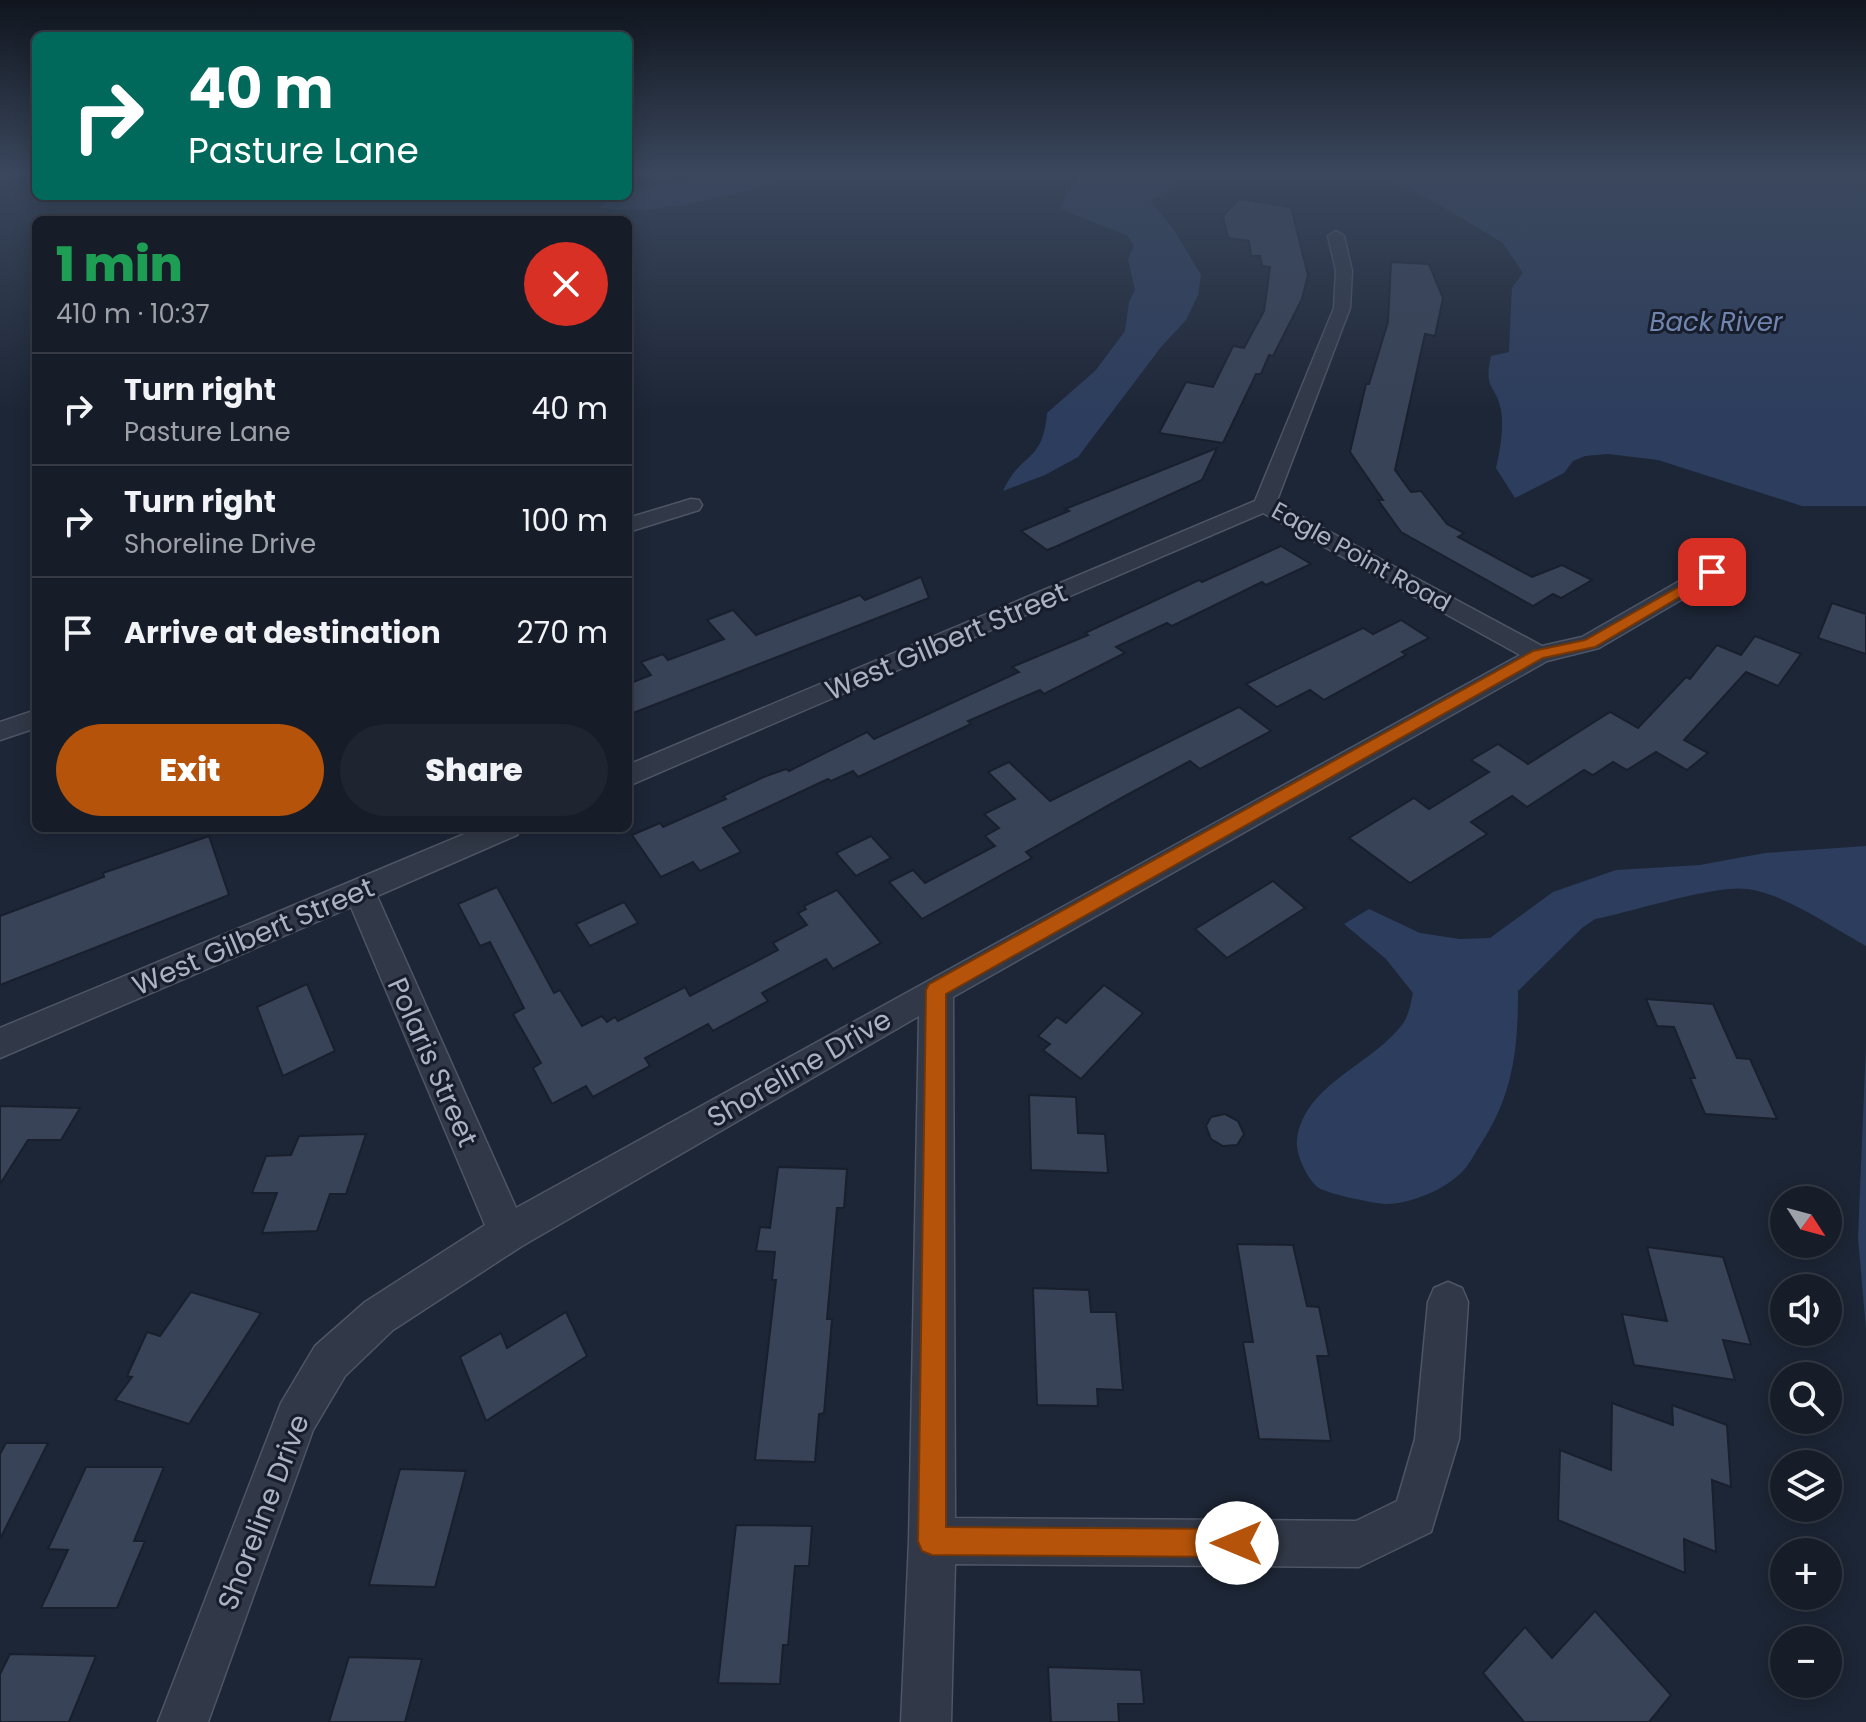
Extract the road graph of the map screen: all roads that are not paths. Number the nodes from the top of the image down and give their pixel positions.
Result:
1 (1341, 252) edge
2 (691, 505) dead end
3 (1264, 505) junction
4 (632, 524) edge
5 (1712, 572) dead end
6 (1539, 655) junction
7 (32, 720) edge
8 (0, 731) edge
9 (632, 774) edge
10 (498, 832) edge
11 (359, 891) junction
12 (936, 990) junction
13 (0, 1043) edge
14 (508, 1233) junction
15 (1448, 1302) dead end
16 (932, 1541) junction
17 (183, 1722) edge
18 (926, 1722) edge

1 - 3 street, Eagle Point Road
2 - 4 street
3 - 6 street, Eagle Point Road
3 - 9 street, West Gilbert Street
5 - 6 street, Shoreline Drive
6 - 12 street, Shoreline Drive
7 - 8 street
10 - 11 street, West Gilbert Street
11 - 13 street, West Gilbert Street
11 - 14 street, Polaris Street
12 - 14 street, Shoreline Drive
12 - 16 street
14 - 17 street, Shoreline Drive
15 - 16 street
16 - 18 street

